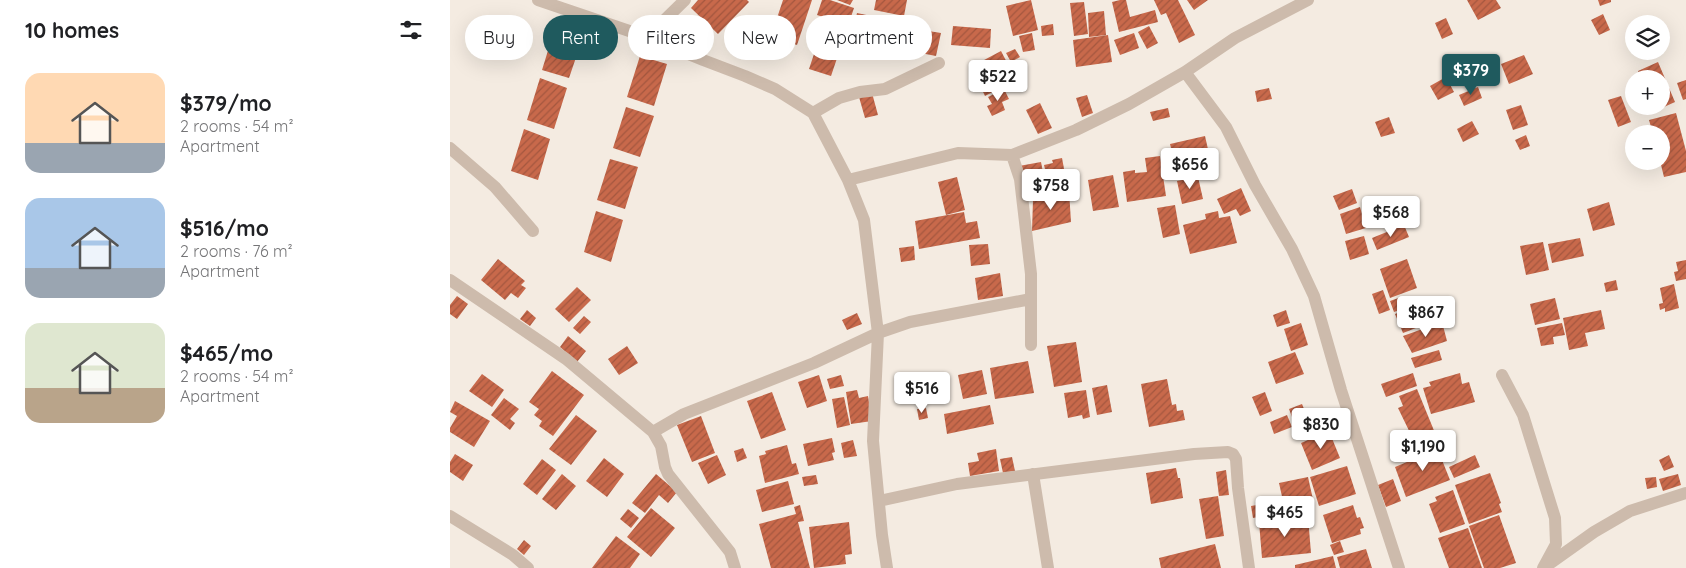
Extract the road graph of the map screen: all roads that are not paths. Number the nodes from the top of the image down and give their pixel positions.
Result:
1 (538, 0) edge
2 (685, 0) edge
3 (1308, 0) edge
4 (670, 15) edge
5 (628, 31) edge
6 (704, 60) edge
7 (939, 63) dead end
8 (1185, 72) junction
9 (812, 113) junction
10 (450, 148) edge
11 (1012, 155) junction
12 (848, 180) junction
13 (533, 231) dead end
14 (450, 280) edge
15 (1031, 299) junction
16 (878, 333) junction
17 (1031, 345) dead end
18 (1502, 375) dead end
19 (653, 432) junction
20 (1033, 474) junction
21 (1686, 493) edge
22 (879, 502) junction
23 (450, 516) edge
24 (528, 568) edge
25 (736, 568) edge
26 (887, 568) edge
27 (1048, 568) edge
28 (1249, 568) edge
29 (1399, 568) edge
30 (1543, 568) edge

1 - 5 street
2 - 4 street
3 - 8 street
6 - 9 street
7 - 9 street
8 - 11 street
8 - 29 street
9 - 12 street
10 - 13 street
11 - 12 street
11 - 15 street
12 - 16 street
14 - 19 street
15 - 16 street
15 - 17 street
16 - 19 street
16 - 22 street
18 - 30 street
19 - 25 street
20 - 22 street
20 - 27 street
20 - 28 street
21 - 30 street
22 - 26 street
23 - 24 street

